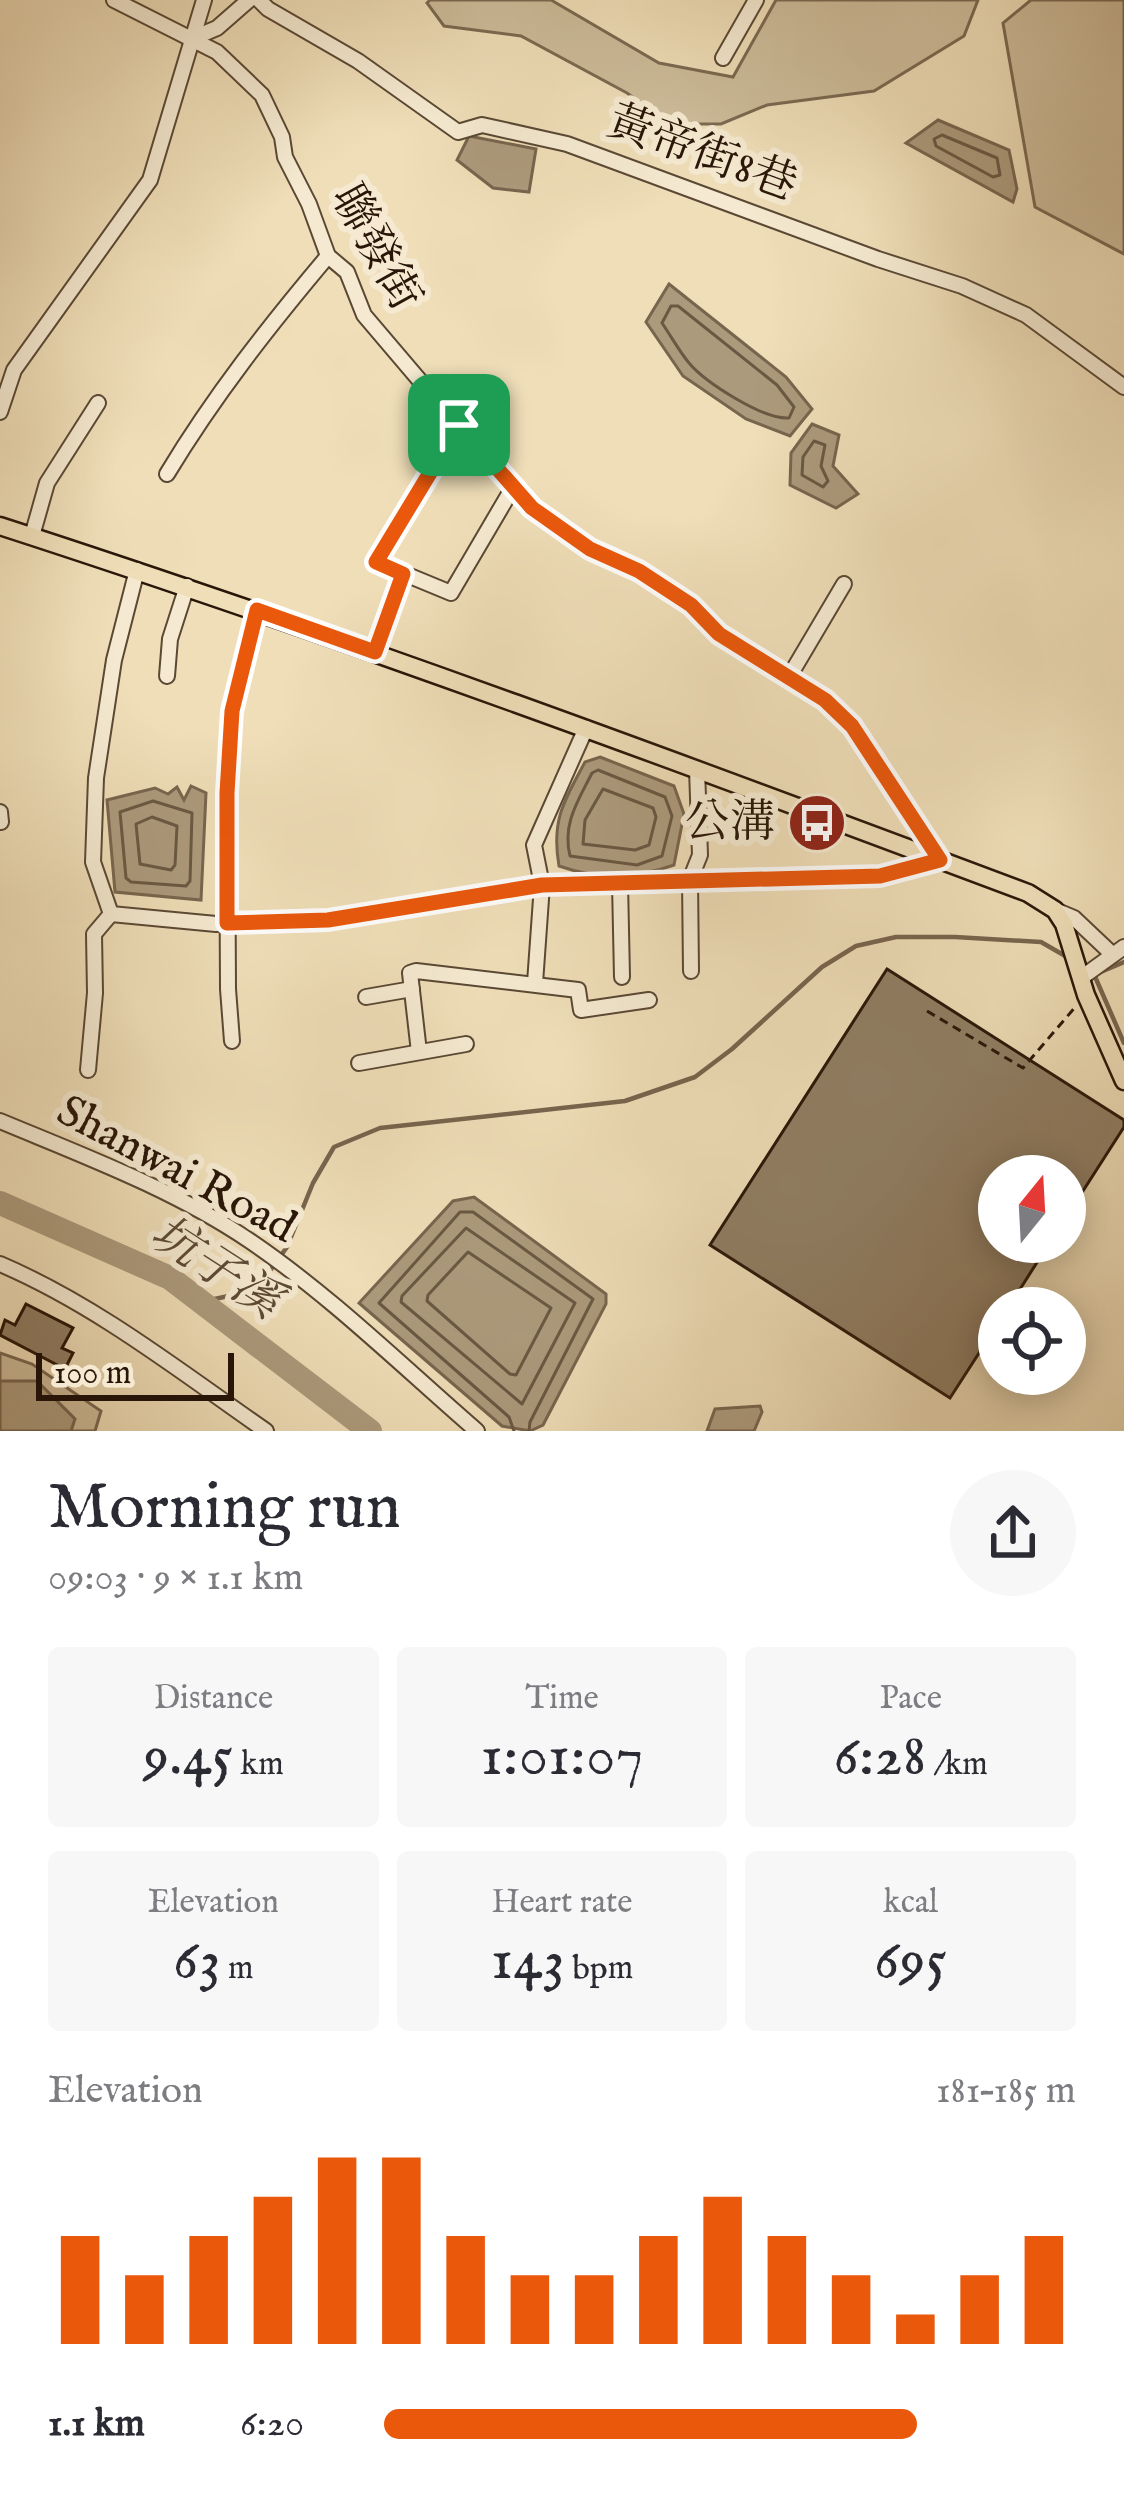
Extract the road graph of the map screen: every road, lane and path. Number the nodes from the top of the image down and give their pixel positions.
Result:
1 (114, 0) edge
2 (204, 0) edge
3 (249, 0) edge
4 (259, 0) edge
5 (756, 0) edge
6 (191, 39) junction
7 (723, 58) dead end
8 (328, 256) junction
9 (1124, 387) edge
10 (98, 403) dead end
11 (0, 412) edge
12 (459, 425) junction
13 (167, 474) dead end
14 (512, 489) junction
15 (0, 526) edge
16 (32, 536) junction
17 (137, 570) junction
18 (403, 574) junction
19 (844, 584) dead end
20 (187, 586) junction
21 (257, 610) junction
22 (375, 652) junction
23 (167, 676) dead end
24 (789, 677) junction
25 (586, 728) junction
26 (697, 769) junction
27 (0, 812) edge
28 (1, 822) edge
29 (940, 860) junction
30 (690, 880) junction
31 (620, 883) junction
32 (542, 885) junction
33 (111, 914) junction
34 (1060, 917) junction
35 (227, 923) junction
36 (1118, 950) edge
37 (691, 971) dead end
38 (622, 977) dead end
39 (1082, 979) junction
40 (535, 983) junction
41 (412, 989) junction
42 (366, 997) dead end
43 (649, 1000) dead end
44 (926, 1011) dead end
45 (232, 1041) dead end
46 (466, 1044) dead end
47 (419, 1052) junction
48 (359, 1063) dead end
49 (88, 1070) dead end
50 (1124, 1081) edge
51 (0, 1121) edge
52 (0, 1264) edge
53 (266, 1431) edge
54 (477, 1431) edge

1 - 6 street, 聯發街
2 - 6 street
3 - 6 street
4 - 9 street, 黃帝街8巷
5 - 7 street
6 - 8 street, 聯發街
6 - 11 street
8 - 12 street, 聯發街
8 - 13 street
10 - 16 street
12 - 14 street, 聯發街
12 - 18 street
14 - 18 street
14 - 24 street, 聯發街
15 - 16 main road
16 - 17 main road
17 - 20 main road
17 - 33 street
18 - 22 street
19 - 24 street
20 - 21 main road
20 - 23 street
21 - 22 main road
21 - 35 street
22 - 25 main road
24 - 29 street, 聯發街
25 - 26 main road
25 - 32 street
26 - 29 main road
26 - 30 street
27 - 28 street
29 - 30 street
29 - 34 main road
30 - 31 street
30 - 37 street
31 - 32 street
31 - 38 street
32 - 35 street
32 - 40 street
33 - 35 street
33 - 49 street
34 - 36 street
34 - 39 main road
35 - 45 street
36 - 39 street
39 - 44 path
39 - 50 main road
40 - 41 street
40 - 43 street
41 - 42 street
41 - 47 street
46 - 47 street
47 - 48 street
51 - 54 street, Shanwai Road
52 - 53 street

